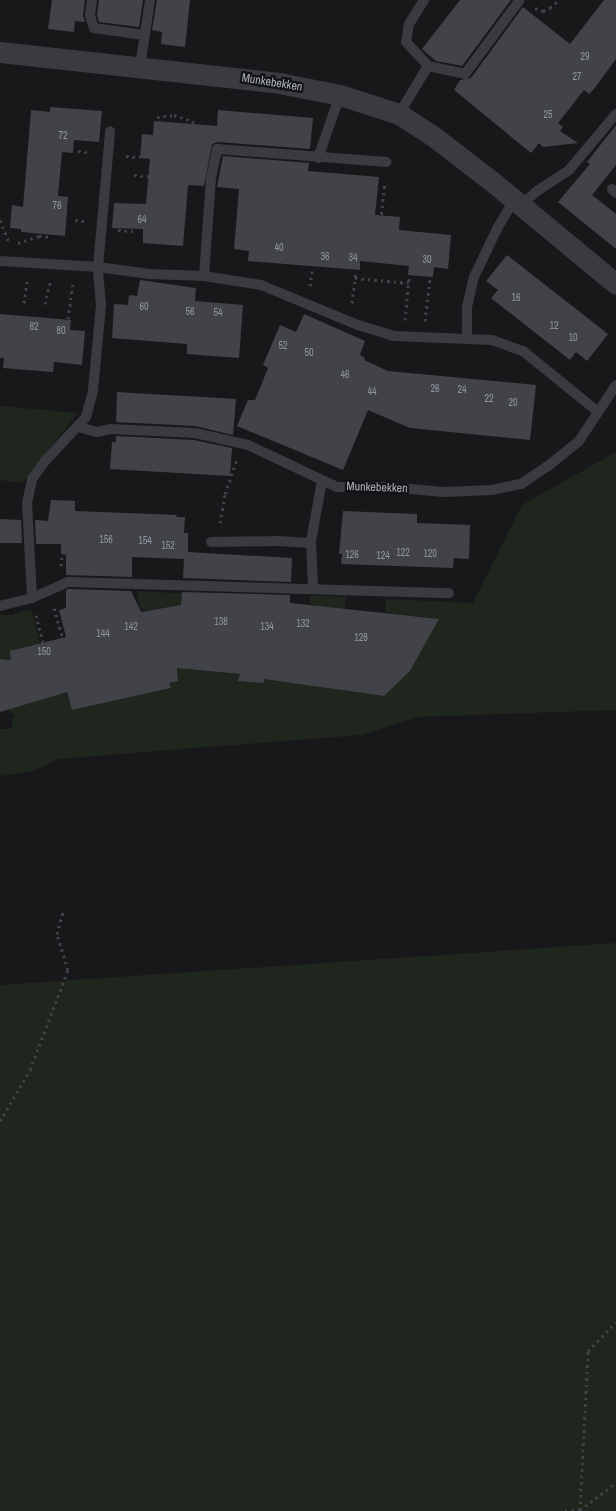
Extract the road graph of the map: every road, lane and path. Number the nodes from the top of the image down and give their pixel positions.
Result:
1 (92, 0) edge
2 (150, 0) edge
3 (424, 0) edge
4 (559, 0) edge
5 (519, 1) edge
6 (145, 35) junction
7 (0, 52) edge
8 (428, 66) junction
9 (140, 67) junction
10 (340, 95) junction
11 (399, 114) junction
12 (616, 114) edge
13 (158, 117) dead end
14 (110, 132) dead end
15 (217, 149) junction
16 (318, 158) junction
17 (387, 162) joint
18 (134, 174) dead end
19 (211, 185) junction
20 (518, 202) junction
21 (0, 220) edge
22 (380, 227) dead end
23 (52, 237) dead end
24 (0, 261) edge
25 (98, 267) junction
26 (356, 272) dead end
27 (204, 276) junction
28 (355, 278) junction
29 (409, 278) dead end
30 (430, 279) dead end
31 (27, 282) dead end
32 (50, 284) dead end
33 (73, 284) dead end
34 (409, 284) junction
35 (616, 284) edge
36 (24, 303) dead end
37 (45, 304) dead end
38 (68, 319) dead end
39 (350, 322) junction
40 (404, 337) junction
41 (467, 338) junction
42 (423, 339) junction
43 (616, 385) edge
44 (597, 411) junction
45 (78, 427) junction
46 (243, 444) junction
47 (322, 481) junction
48 (311, 540) junction
49 (214, 542) joint
50 (313, 588) junction
51 (449, 593) dead end
52 (32, 598) junction
53 (0, 606) edge
54 (55, 610) dead end
55 (36, 616) dead end
56 (62, 636) dead end
57 (43, 643) dead end
58 (63, 912) dead end
59 (0, 1121) edge
60 (616, 1322) edge
61 (616, 1483) edge
62 (580, 1510) edge
63 (566, 1511) edge

1 - 6 lane
2 - 6 lane
3 - 8 lane
4 - 5 path
5 - 8 lane
6 - 9 lane
7 - 9 street, Munkebekken
8 - 11 lane
9 - 10 street, Munkebekken
10 - 11 street, Munkebekken
10 - 16 lane
11 - 20 street, Munkebekken
12 - 20 lane
13 - 15 path
14 - 25 lane
15 - 16 lane
15 - 19 lane
16 - 17 lane
17 - 22 path
18 - 19 path
19 - 27 lane
20 - 35 street, Munkebekken
20 - 41 lane
21 - 23 path
24 - 25 lane
25 - 27 lane
25 - 45 lane
26 - 28 path
27 - 39 lane
28 - 34 path
28 - 39 path
29 - 34 path
30 - 42 path
31 - 36 path
32 - 37 path
33 - 38 path
34 - 40 path
39 - 40 lane
40 - 42 lane
41 - 42 lane
41 - 44 lane
43 - 44 lane, Munkebekken
44 - 47 lane, Munkebekken
45 - 46 lane, Munkebekken
45 - 52 lane
46 - 47 lane, Munkebekken
46 - 49 path
47 - 48 lane
48 - 49 lane
48 - 50 lane
50 - 51 lane
50 - 52 lane
52 - 53 lane
54 - 56 path
55 - 57 path
58 - 59 path
60 - 62 path
61 - 62 path
62 - 63 path

